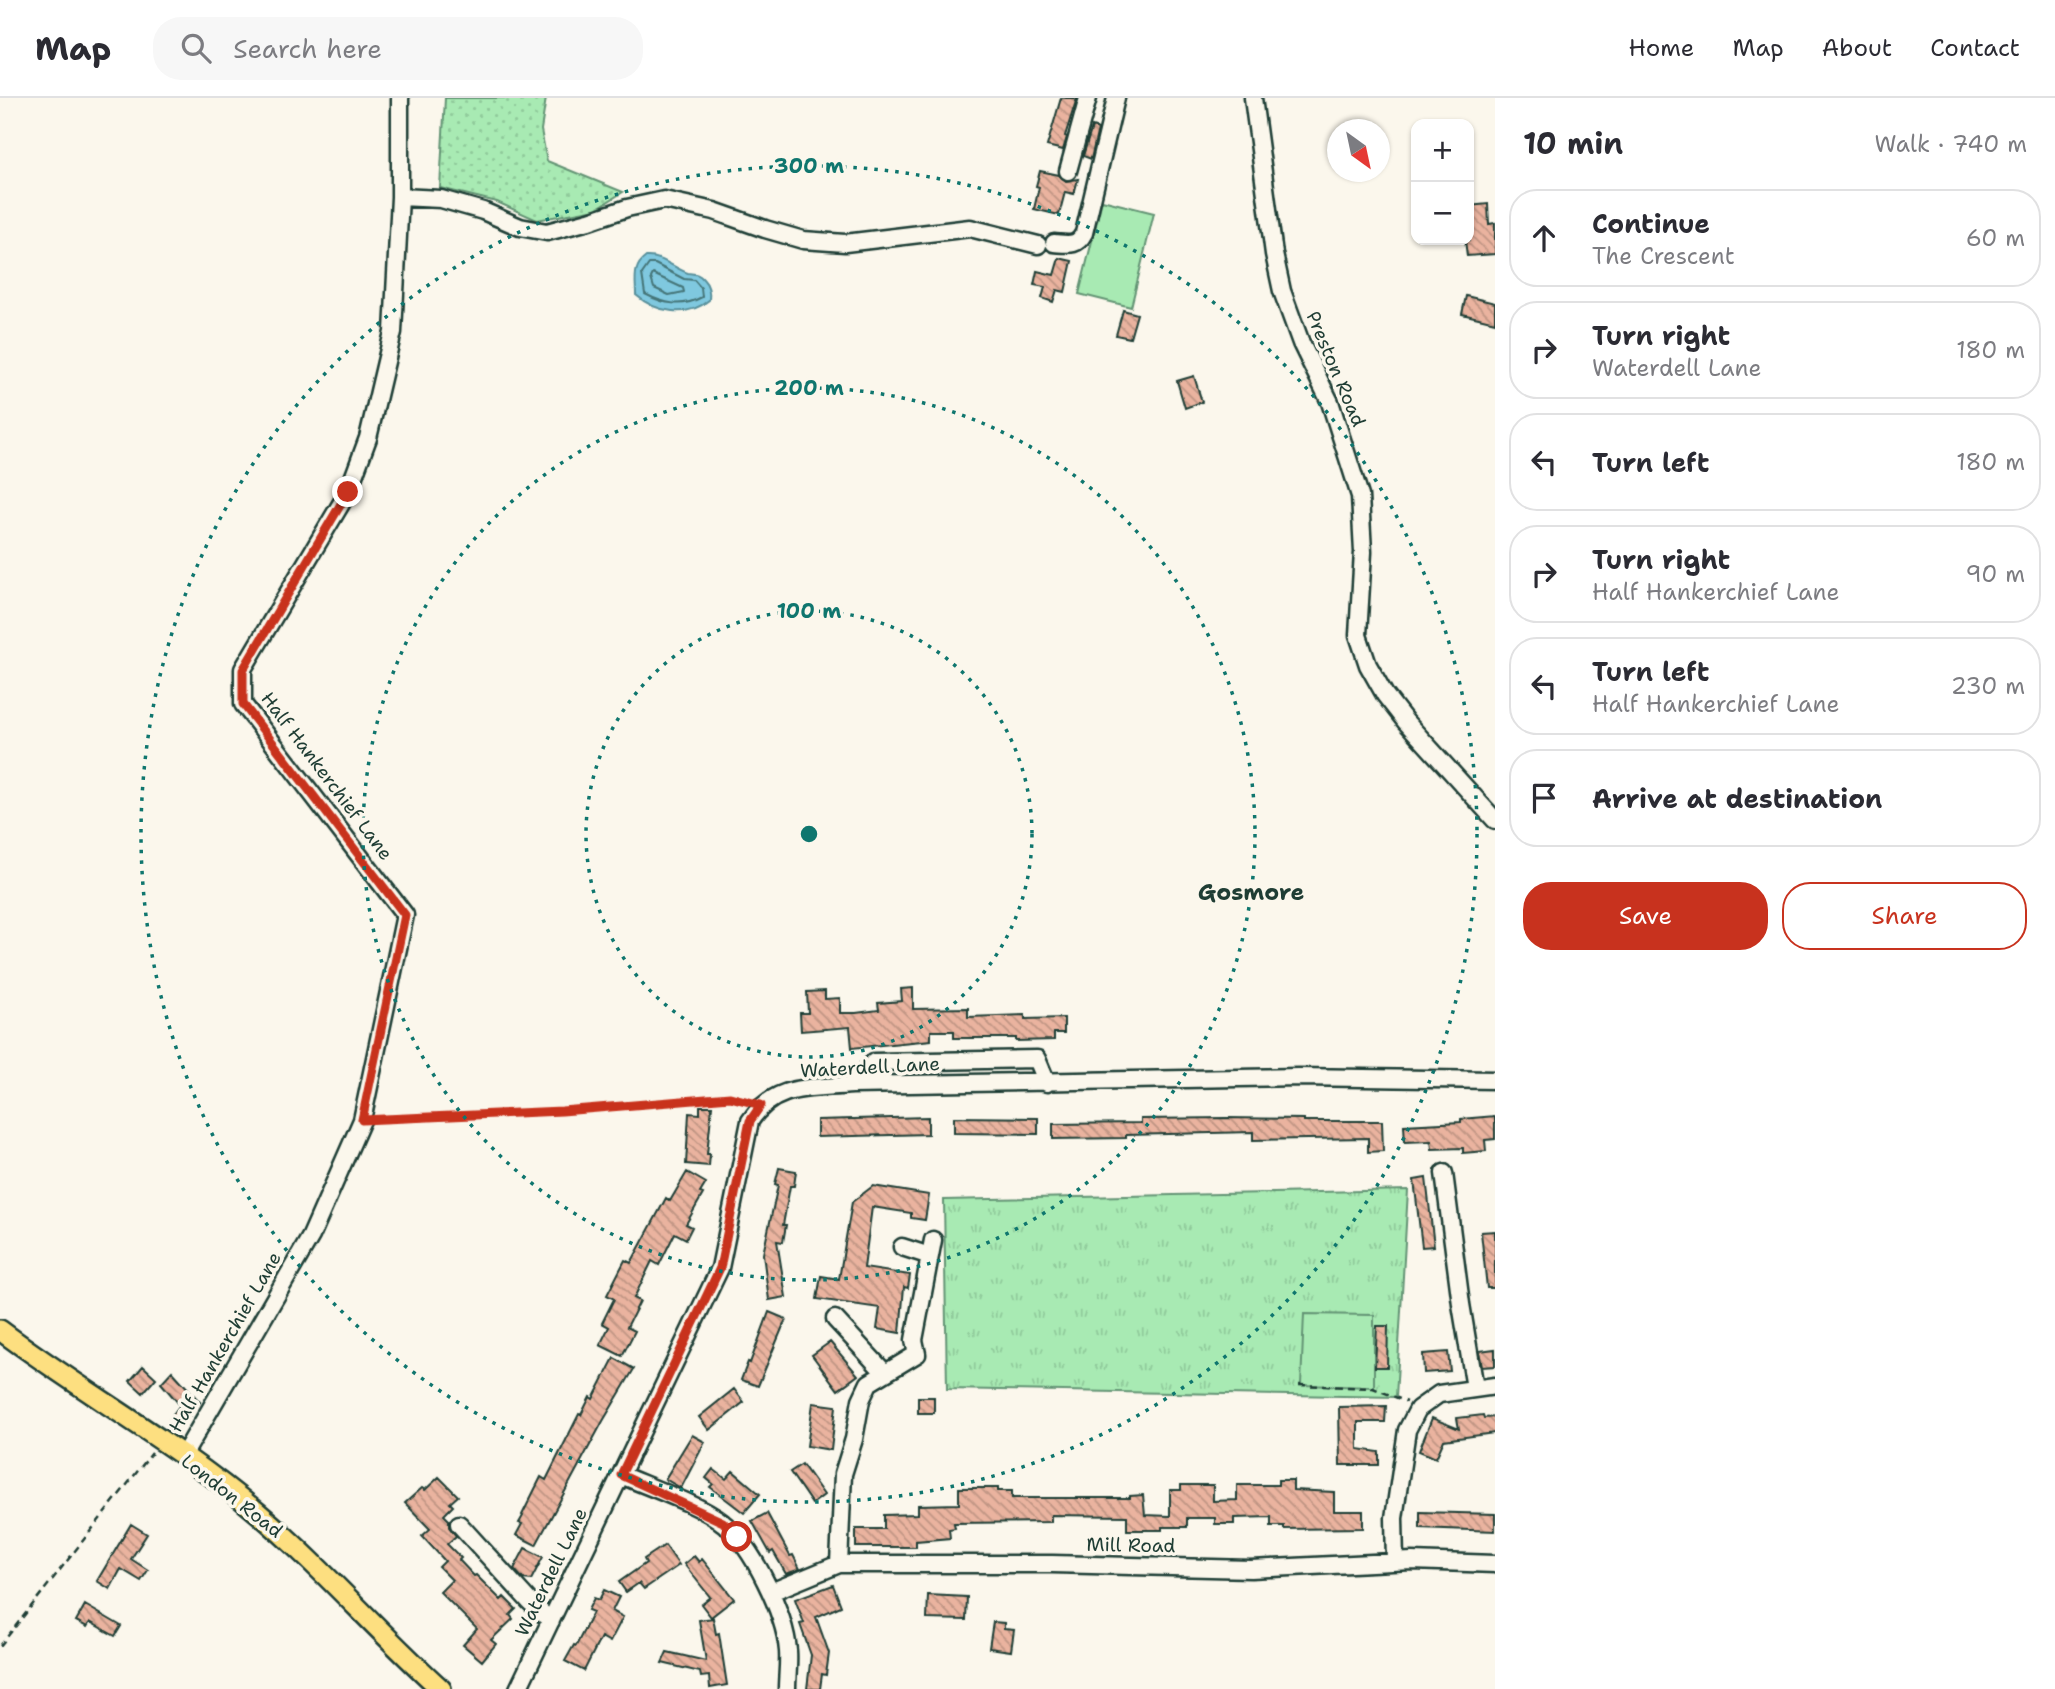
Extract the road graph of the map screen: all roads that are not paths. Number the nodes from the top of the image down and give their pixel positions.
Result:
1 (400, 98) edge
2 (1253, 98) edge
3 (1087, 101) edge
4 (1115, 104) edge
5 (1068, 171) dead end
6 (400, 197) junction
7 (1495, 820) edge
8 (1495, 1080) edge
9 (1047, 1083) junction
10 (852, 1085) junction
11 (1444, 1173) dead end
12 (902, 1247) dead end
13 (835, 1319) dead end
14 (0, 1330) edge
15 (885, 1373) junction
16 (1495, 1386) edge
17 (1475, 1388) junction
18 (183, 1456) junction
19 (621, 1475) junction
20 (459, 1524) dead end
21 (1395, 1562) junction
22 (839, 1564) junction
23 (1495, 1564) edge
24 (771, 1592) junction
25 (551, 1621) junction
26 (441, 1689) edge
27 (518, 1689) edge
28 (787, 1689) edge

1 - 6 street, Half Hankerchief Lane
2 - 7 street, Preston Road
3 - 4 street
3 - 5 street
4 - 6 street
6 - 18 street, Half Hankerchief Lane
8 - 9 street, Waterdell Lane
9 - 10 street, Waterdell Lane
9 - 10 street
10 - 19 street, Waterdell Lane
11 - 17 street
12 - 15 street
13 - 15 street
14 - 18 main road, London Road
15 - 22 street
16 - 17 street
17 - 21 street
18 - 26 main road, London Road
19 - 24 street
19 - 25 street, Waterdell Lane
20 - 25 street
21 - 22 street, Mill Road
21 - 23 street, Mill Road
22 - 24 street, Mill Road
24 - 28 street
25 - 27 street, Waterdell Lane

